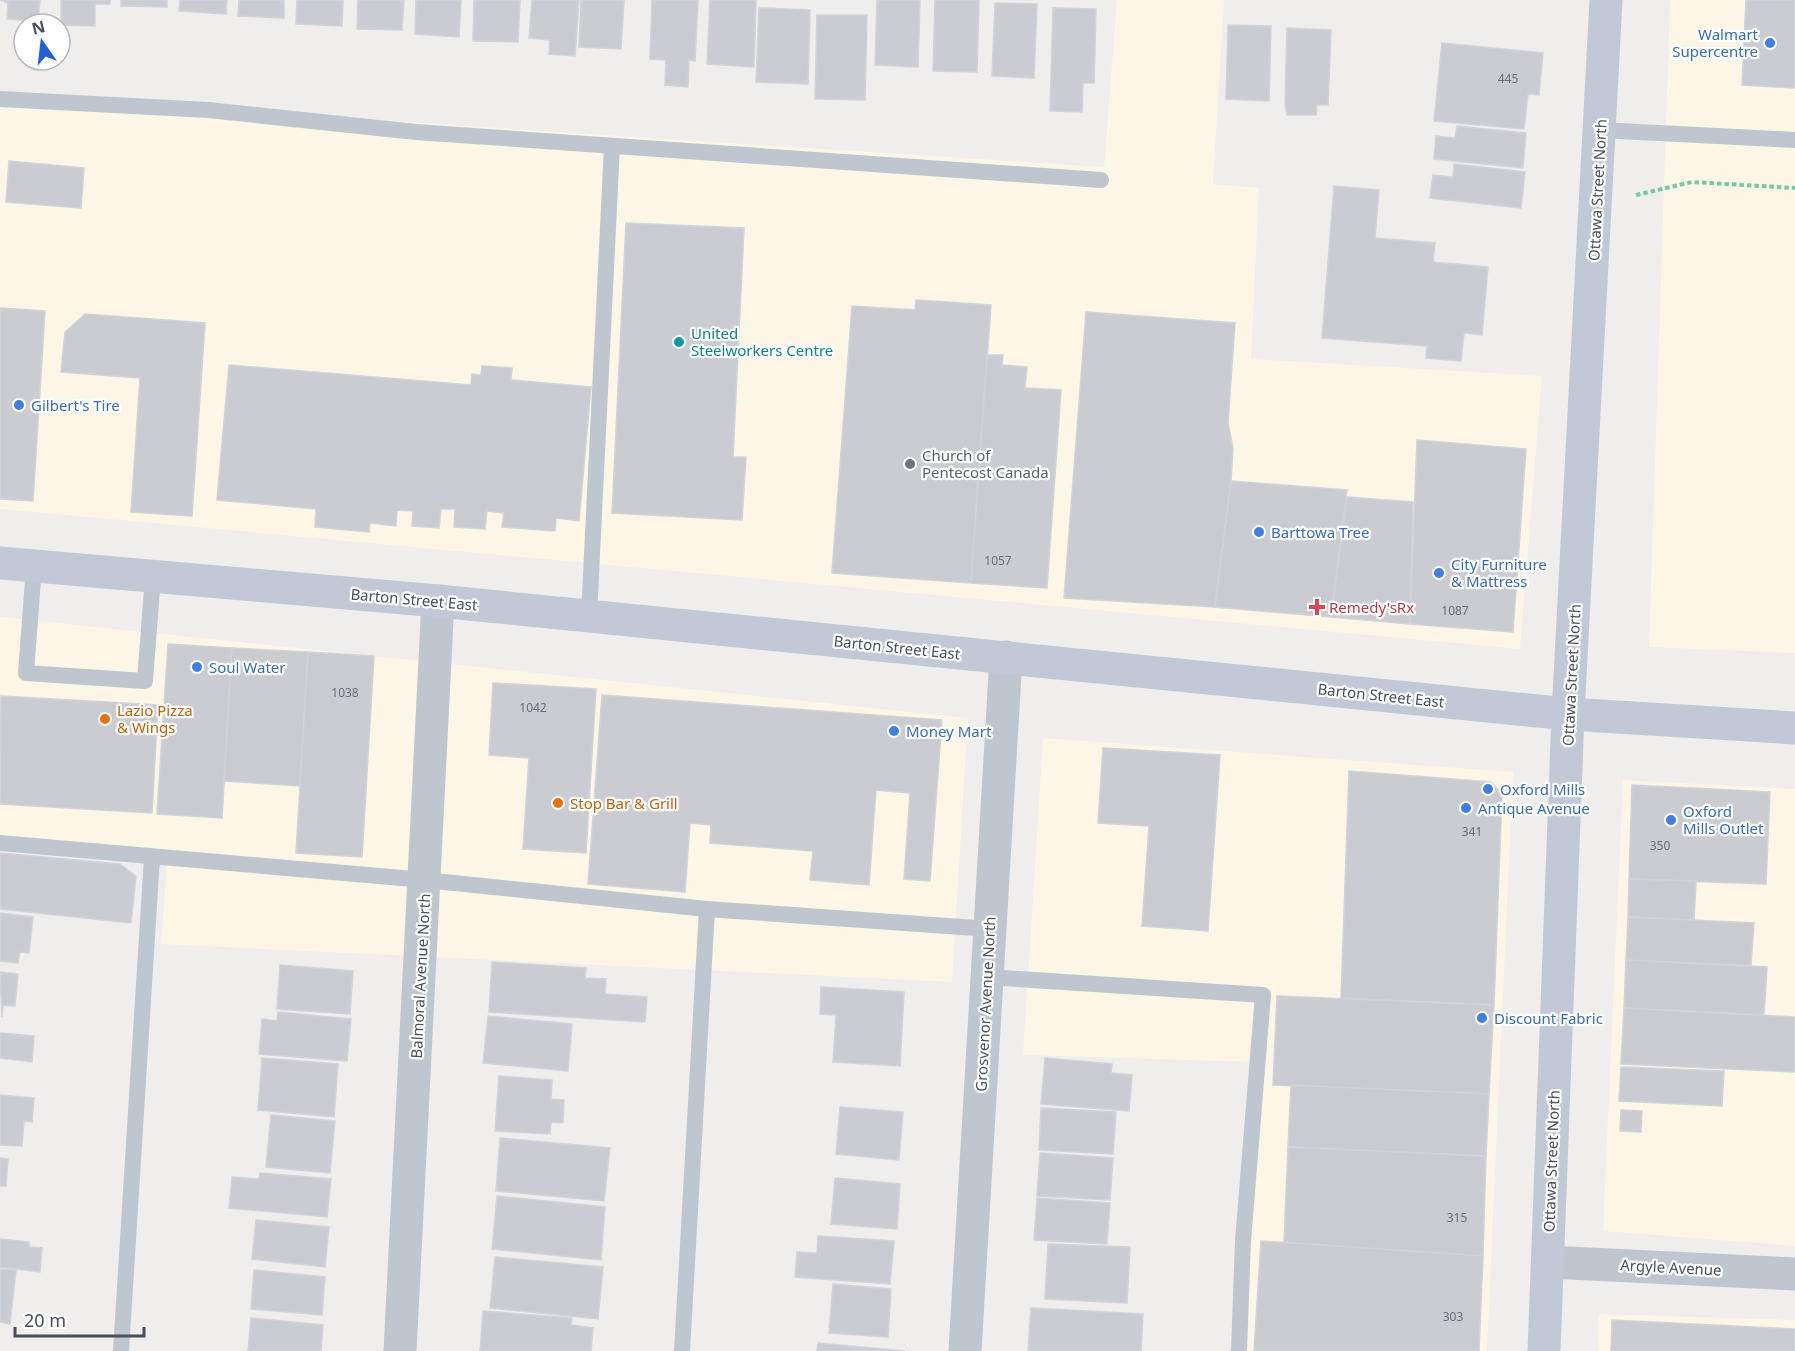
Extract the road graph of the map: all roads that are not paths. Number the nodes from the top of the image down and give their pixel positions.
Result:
1 (1606, 0) edge
2 (0, 99) edge
3 (1600, 130) junction
4 (1795, 140) edge
5 (612, 146) junction
6 (1101, 180) dead end
7 (0, 563) edge
8 (34, 566) junction
9 (153, 576) junction
10 (438, 601) junction
11 (589, 616) junction
12 (1006, 657) junction
13 (1568, 714) junction
14 (1795, 728) edge
15 (0, 843) edge
16 (152, 857) junction
17 (425, 880) junction
18 (707, 909) junction
19 (990, 929) junction
20 (987, 977) junction
21 (1548, 1262) junction
22 (1795, 1274) edge
23 (121, 1351) edge
24 (400, 1351) edge
25 (682, 1351) edge
26 (965, 1351) edge
27 (1239, 1351) edge
28 (1544, 1351) edge

1 - 3 main road, Ottawa Street North
2 - 5 lane
3 - 4 lane
3 - 13 main road, Ottawa Street North
5 - 6 lane
5 - 11 lane
7 - 8 main road, Barton Street East
8 - 9 main road, Barton Street East
8 - 9 lane
9 - 10 main road, Barton Street East
10 - 11 main road, Barton Street East
10 - 17 street, Balmoral Avenue North
11 - 12 main road, Barton Street East
12 - 13 main road, Barton Street East
12 - 19 street, Grosvenor Avenue North
13 - 14 main road, Barton Street East
13 - 21 main road, Ottawa Street North
15 - 16 lane
16 - 17 lane
16 - 23 lane
17 - 18 lane
17 - 24 street, Balmoral Avenue North
18 - 19 lane
18 - 25 lane
19 - 20 street, Grosvenor Avenue North
20 - 26 street, Grosvenor Avenue North
20 - 27 lane
21 - 22 street, Argyle Avenue
21 - 28 main road, Ottawa Street North

